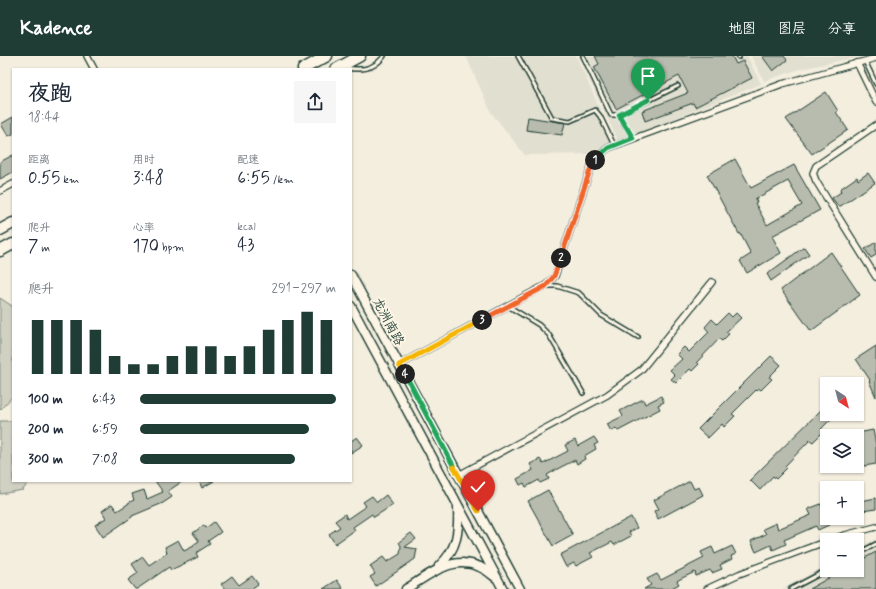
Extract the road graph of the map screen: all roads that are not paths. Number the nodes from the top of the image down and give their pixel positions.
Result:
1 (86, 56) edge
2 (327, 56) edge
3 (360, 56) edge
4 (384, 56) edge
5 (518, 56) edge
6 (582, 56) edge
7 (876, 58) edge
8 (864, 61) junction
9 (857, 63) junction
10 (93, 68) edge
11 (305, 68) edge
12 (339, 68) edge
13 (352, 69) edge
14 (876, 76) edge
15 (872, 78) junction
16 (876, 84) edge
17 (678, 86) dead end
18 (876, 102) edge
19 (619, 115) junction
20 (876, 125) edge
21 (633, 138) junction
22 (615, 146) junction
23 (12, 185) edge
24 (0, 191) edge
25 (12, 224) edge
26 (0, 230) edge
27 (12, 245) edge
28 (0, 251) edge
29 (352, 277) edge
30 (876, 277) edge
31 (712, 282) dead end
32 (546, 286) junction
33 (508, 306) junction
34 (352, 308) edge
35 (638, 337) dead end
36 (399, 365) junction
37 (583, 393) dead end
38 (459, 475) junction
39 (458, 506) junction
40 (876, 527) edge
41 (849, 533) edge
42 (820, 544) edge
43 (876, 544) edge
44 (864, 550) edge
45 (433, 572) junction
46 (820, 574) edge
47 (498, 579) junction
48 (406, 589) edge
49 (503, 589) edge
50 (520, 589) edge
51 (707, 589) edge
52 (791, 589) edge

1 - 10 street
2 - 11 highway
3 - 12 highway
4 - 13 lane
5 - 22 lane
6 - 19 lane
7 - 8 street
8 - 9 street
8 - 15 lane
9 - 18 street
9 - 21 street
14 - 15 lane
15 - 16 lane
17 - 19 lane
19 - 21 lane
20 - 30 street
21 - 22 street
22 - 32 street
23 - 24 street
25 - 26 highway
27 - 28 highway
29 - 36 main road, 龙洲南路
31 - 38 street
32 - 33 street
32 - 35 lane
33 - 36 street
33 - 37 lane
34 - 39 main road, 龙洲南路
36 - 38 main road, 龙洲南路
38 - 50 main road, 龙洲南路
39 - 45 main road
39 - 47 main road, 龙洲南路
40 - 41 street
42 - 51 street
43 - 44 lane
45 - 47 main road
45 - 48 main road
46 - 52 lane
47 - 49 main road, 龙洲南路

